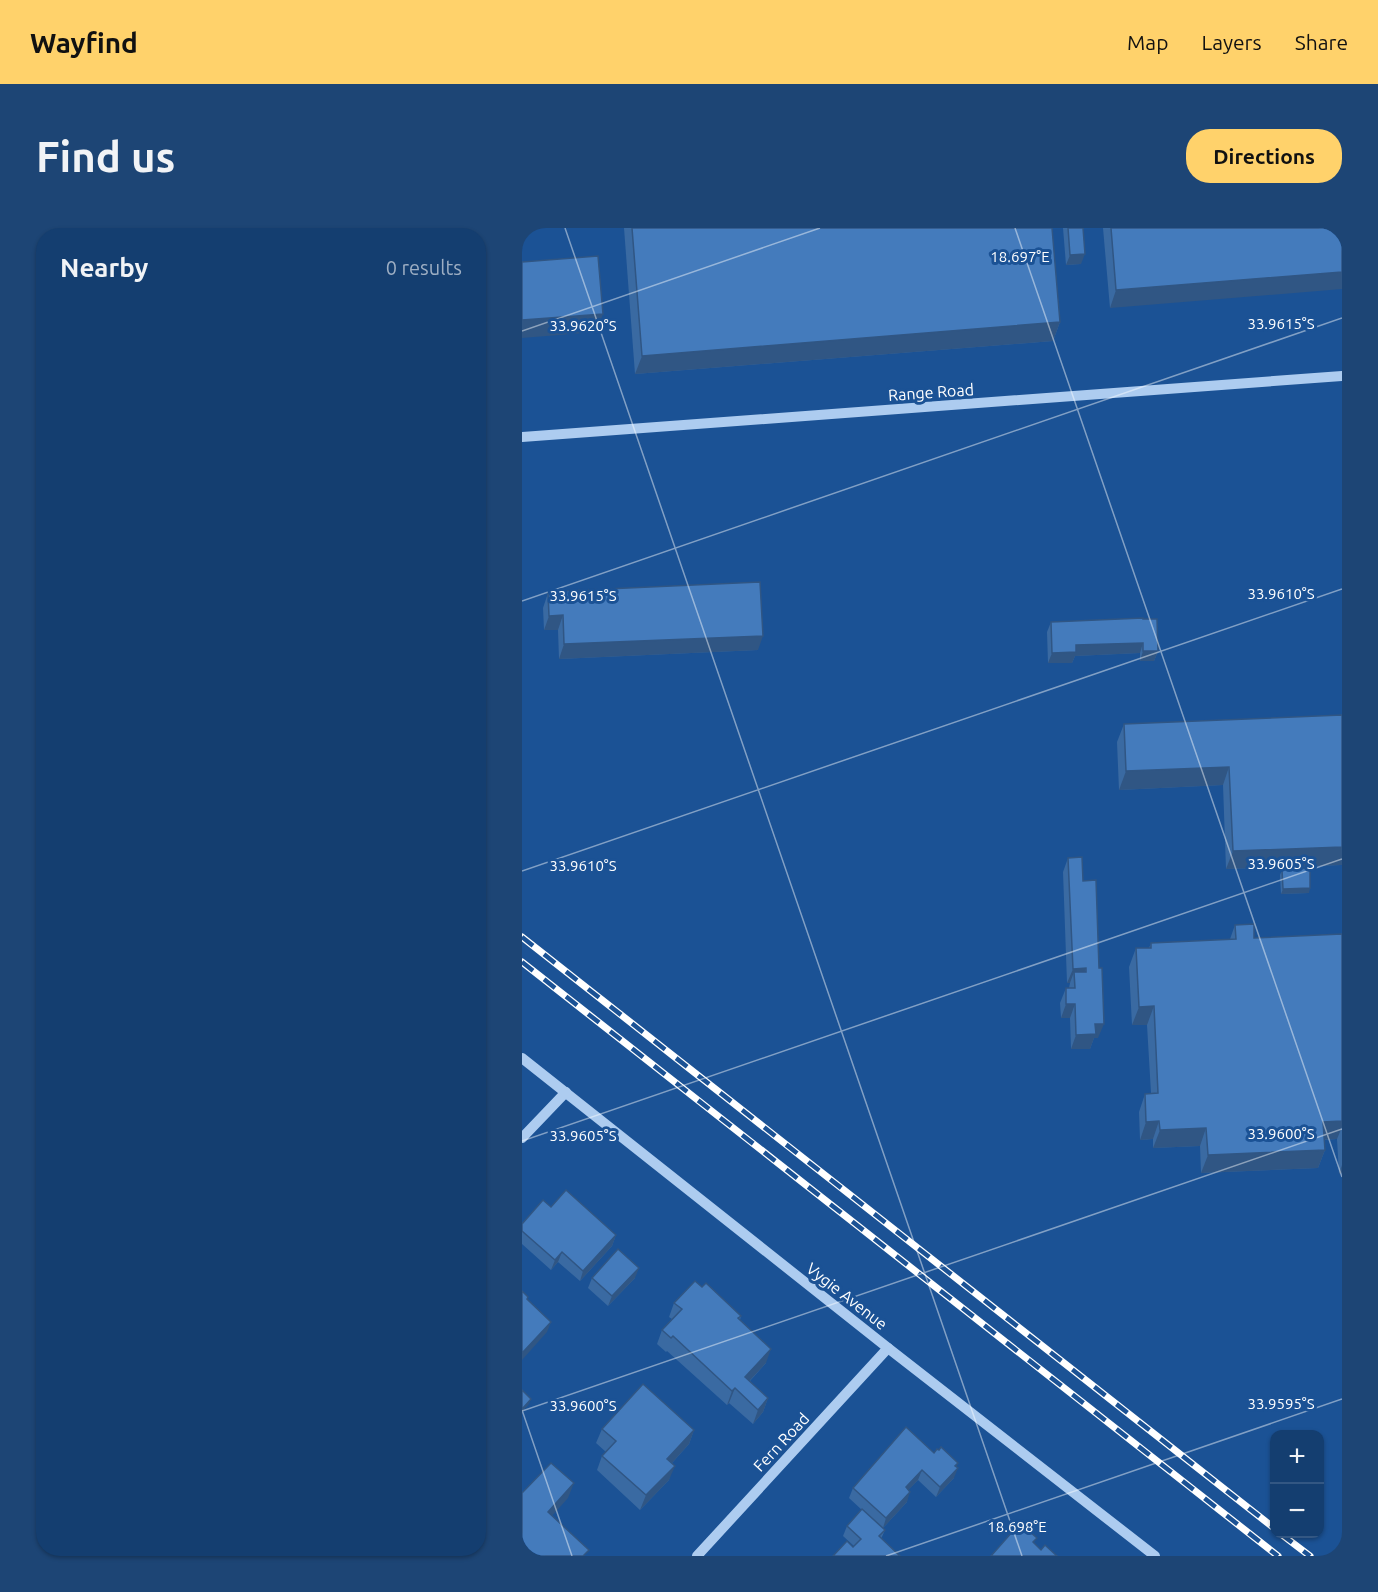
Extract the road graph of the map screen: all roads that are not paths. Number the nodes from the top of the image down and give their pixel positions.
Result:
1 (1342, 376) edge
2 (522, 437) edge
3 (522, 1058) edge
4 (566, 1092) junction
5 (522, 1138) edge
6 (888, 1348) junction
7 (697, 1556) edge
8 (1155, 1556) edge

1 - 2 street, Range Road
3 - 4 street, Vygie Avenue
4 - 5 street
4 - 6 street, Vygie Avenue
6 - 7 street, Fern Road
6 - 8 street, Vygie Avenue

